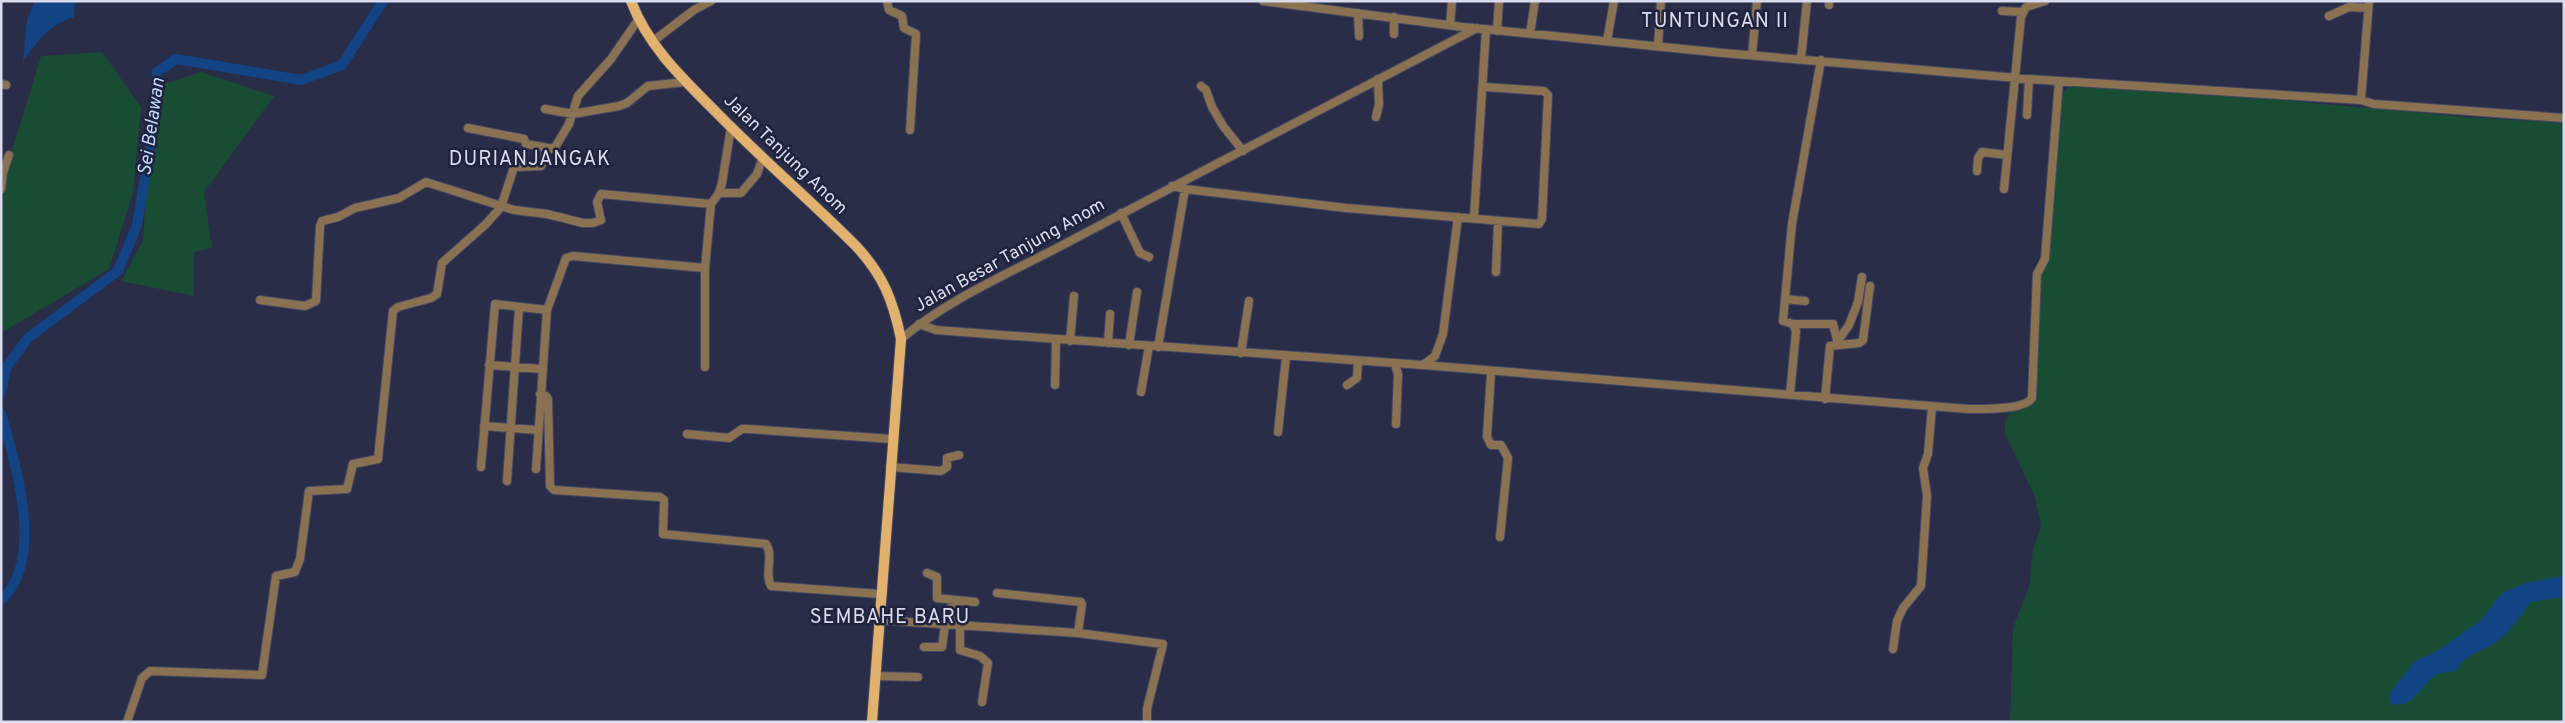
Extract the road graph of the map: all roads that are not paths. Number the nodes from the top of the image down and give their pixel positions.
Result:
1 (631, 1) edge
2 (711, 1) edge
3 (886, 1) edge
4 (1263, 1) edge
5 (1452, 1) edge
6 (1499, 1) edge
7 (1535, 1) edge
8 (1614, 1) edge
9 (1661, 1) edge
10 (1757, 1) edge
11 (1807, 1) edge
12 (2045, 1) edge
13 (2368, 4) edge
14 (1321, 5) edge
15 (2024, 7) edge
16 (2002, 12) dead end
17 (1358, 13) junction
18 (2329, 16) dead end
19 (1394, 18) junction
20 (638, 20) junction
21 (1450, 25) junction
22 (1476, 28) junction
23 (1486, 29) junction
24 (1497, 30) junction
25 (1394, 34) dead end
26 (1530, 34) junction
27 (1359, 36) dead end
28 (1607, 41) junction
29 (652, 42) junction
30 (1658, 45) junction
31 (1752, 55) junction
32 (1801, 58) junction
33 (1822, 60) junction
34 (2016, 78) junction
35 (1378, 79) junction
36 (2029, 79) junction
37 (2059, 81) junction
38 (685, 82) junction
39 (1200, 86) dead end
40 (1484, 87) junction
41 (2361, 100) junction
42 (545, 109) dead end
43 (573, 114) junction
44 (2027, 115) dead end
45 (1376, 117) dead end
46 (2564, 118) edge
47 (730, 127) junction
48 (468, 128) dead end
49 (910, 130) dead end
50 (547, 149) junction
51 (1243, 151) junction
52 (9, 155) dead end
53 (2008, 155) junction
54 (763, 157) junction
55 (1977, 171) dead end
56 (1172, 186) junction
57 (1, 189) edge
58 (1185, 189) junction
59 (2004, 189) dead end
60 (719, 193) junction
61 (711, 204) junction
62 (501, 207) junction
63 (1121, 213) junction
64 (1458, 217) junction
65 (1474, 218) junction
66 (1498, 221) junction
67 (1149, 257) dead end
68 (705, 268) junction
69 (1496, 272) dead end
70 (1862, 277) dead end
71 (1870, 286) dead end
72 (1137, 292) dead end
73 (1074, 296) dead end
74 (1785, 299) junction
75 (260, 300) dead end
76 (1249, 301) dead end
77 (1805, 301) dead end
78 (519, 307) junction
79 (548, 310) junction
80 (1110, 314) dead end
81 (919, 324) junction
82 (1792, 324) junction
83 (901, 339) junction
84 (1056, 340) junction
85 (1070, 341) junction
86 (1837, 342) junction
87 (1108, 343) junction
88 (1129, 345) junction
89 (1149, 346) junction
90 (1158, 347) junction
91 (1241, 353) junction
92 (1286, 357) junction
93 (1358, 361) junction
94 (489, 364) junction
95 (1395, 364) junction
96 (1423, 365) junction
97 (705, 366) dead end
98 (514, 367) junction
99 (542, 369) junction
100 (1492, 372) junction
101 (1055, 385) dead end
102 (1348, 385) dead end
103 (1141, 392) dead end
104 (540, 394) junction
105 (1790, 394) junction
106 (1826, 399) junction
107 (1932, 407) junction
108 (1396, 424) dead end
109 (484, 426) junction
110 (509, 427) junction
111 (537, 430) junction
112 (1278, 432) dead end
113 (687, 434) dead end
114 (892, 439) junction
115 (959, 455) dead end
116 (890, 466) junction
117 (481, 467) dead end
118 (536, 469) dead end
119 (507, 480) dead end
120 (1500, 537) dead end
121 (927, 573) dead end
122 (997, 593) dead end
123 (880, 594) junction
124 (952, 600) junction
125 (976, 602) dead end
126 (879, 620) junction
127 (947, 625) junction
128 (960, 626) junction
129 (1078, 634) junction
130 (924, 647) dead end
131 (1893, 649) dead end
132 (875, 676) junction
133 (918, 677) dead end
134 (982, 702) dead end
135 (126, 722) edge
136 (872, 722) edge
137 (1147, 722) edge

1 - 20 main road, Jalan Tanjung Anom
2 - 29 street
3 - 49 street
4 - 14 street
5 - 21 street
6 - 24 street
7 - 26 street
8 - 28 street
9 - 30 street
10 - 31 street
11 - 32 street
12 - 15 street
13 - 18 street
13 - 41 street
14 - 17 street
15 - 16 street
15 - 34 street
17 - 19 street
17 - 27 street
19 - 21 street
19 - 25 street
20 - 29 main road, Jalan Tanjung Anom
20 - 43 street
21 - 22 street
22 - 23 street
22 - 35 street, Jalan Besar Tanjung Anom
23 - 24 street
23 - 40 street
24 - 26 street
26 - 28 street
28 - 30 street
29 - 38 main road, Jalan Tanjung Anom
30 - 31 street
31 - 32 street
32 - 33 street
33 - 34 street
33 - 74 street
34 - 36 street
34 - 53 street
35 - 45 street
35 - 51 street, Jalan Besar Tanjung Anom
36 - 37 street
36 - 44 street
37 - 41 street
37 - 107 street
38 - 43 street
38 - 47 main road, Jalan Tanjung Anom
39 - 51 street
40 - 65 street
40 - 66 street
41 - 46 street
42 - 43 street
43 - 50 street
47 - 54 main road, Jalan Tanjung Anom
47 - 60 street
48 - 50 street
50 - 62 street
51 - 56 street, Jalan Besar Tanjung Anom
52 - 57 street
53 - 55 street
53 - 59 street
54 - 60 street
54 - 83 main road, Jalan Tanjung Anom
56 - 58 street
56 - 63 street, Jalan Besar Tanjung Anom
58 - 64 street
58 - 90 street
60 - 61 street
61 - 62 street
61 - 68 street
62 - 75 street
62 - 135 street
63 - 67 street
63 - 81 street, Jalan Besar Tanjung Anom
64 - 65 street
64 - 96 street
65 - 66 street
66 - 69 street
68 - 79 street
68 - 97 street
70 - 86 street
71 - 86 street
72 - 88 street
73 - 85 street
74 - 77 street
74 - 82 street
76 - 91 street
78 - 79 street
78 - 94 street
78 - 98 street
79 - 99 street
80 - 87 street
81 - 83 street, Jalan Besar Tanjung Anom
81 - 84 street
82 - 86 street
82 - 105 street
83 - 114 main road
84 - 85 street
84 - 101 street
85 - 87 street
86 - 106 street
87 - 88 street
88 - 89 street
89 - 90 street
89 - 103 street
90 - 91 street
91 - 92 street
92 - 93 street
92 - 112 street
93 - 95 street
93 - 102 street
94 - 98 street
94 - 109 street
95 - 96 street
95 - 108 street
96 - 100 street
98 - 99 street
98 - 110 street
99 - 104 street
100 - 105 street
100 - 120 street
104 - 111 street
104 - 123 street
105 - 106 street
106 - 107 street
107 - 131 street
109 - 110 street
109 - 117 street
110 - 111 street
110 - 119 street
111 - 118 street
113 - 114 street
114 - 116 main road
115 - 116 street
116 - 123 main road
121 - 124 street
122 - 129 street
123 - 126 main road
124 - 125 street
124 - 127 street
126 - 127 street
126 - 132 main road
127 - 128 street
127 - 130 street
128 - 129 street
128 - 134 street
129 - 137 street
132 - 133 street
132 - 136 main road

